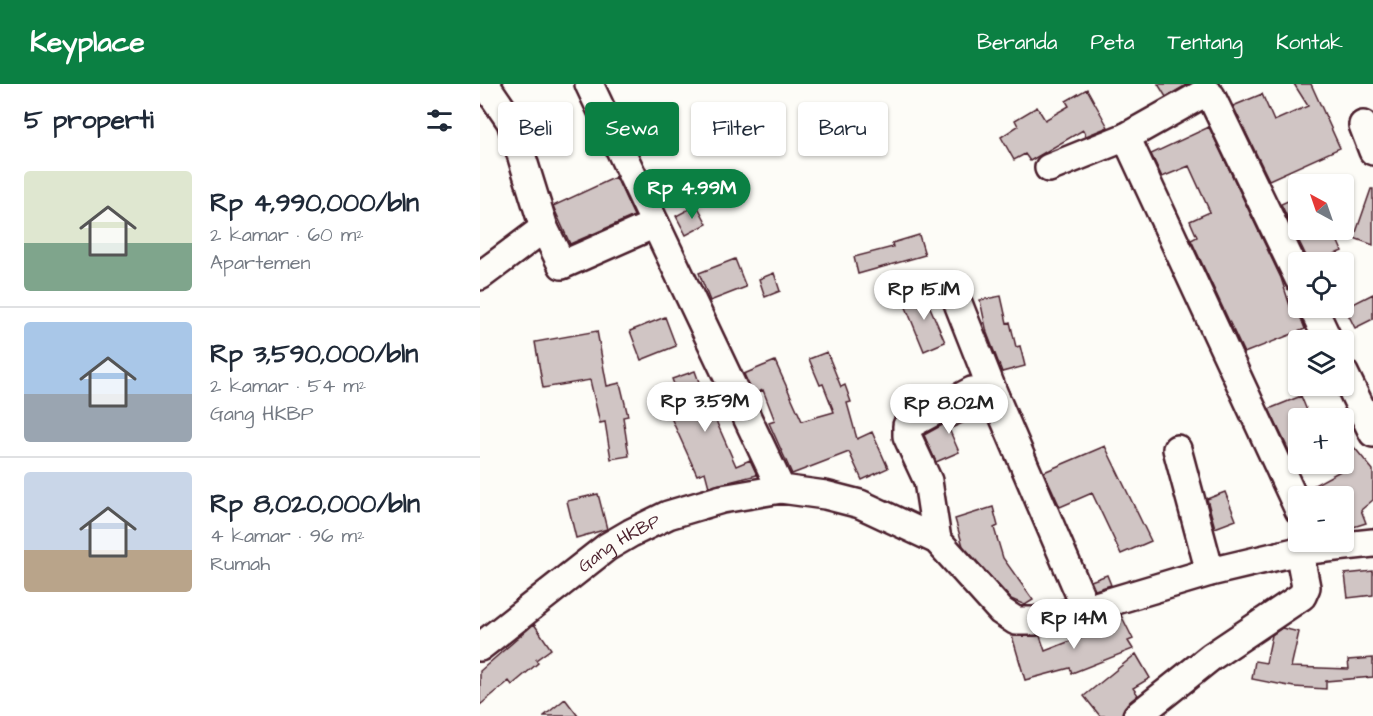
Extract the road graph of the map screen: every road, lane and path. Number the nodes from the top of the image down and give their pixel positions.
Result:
1 (485, 84) edge
2 (589, 84) edge
3 (1210, 87) edge
4 (1364, 125) dead end
5 (1126, 137) junction
6 (1373, 151) edge
7 (1049, 168) dead end
8 (655, 224) junction
9 (544, 228) junction
10 (1288, 256) edge
11 (484, 263) edge
12 (954, 293) dead end
13 (1354, 394) edge
14 (995, 397) junction
15 (1373, 433) edge
16 (1177, 449) dead end
17 (1288, 486) edge
18 (781, 489) junction
19 (937, 540) junction
20 (1373, 543) edge
21 (1354, 544) edge
22 (1290, 552) edge
23 (1310, 552) edge
24 (1210, 572) junction
25 (1086, 609) junction
26 (480, 647) edge
27 (1137, 716) edge

1 - 9 street
2 - 8 street
3 - 5 street
3 - 10 street
4 - 6 street
5 - 7 street
5 - 17 street
8 - 9 street
8 - 18 street
9 - 11 street
12 - 14 street
13 - 15 street
14 - 19 street
14 - 25 street
16 - 24 street
18 - 19 street, Gang HKBP
18 - 26 street, Gang HKBP
19 - 25 street
20 - 21 street
22 - 24 street
23 - 27 street
24 - 25 street

